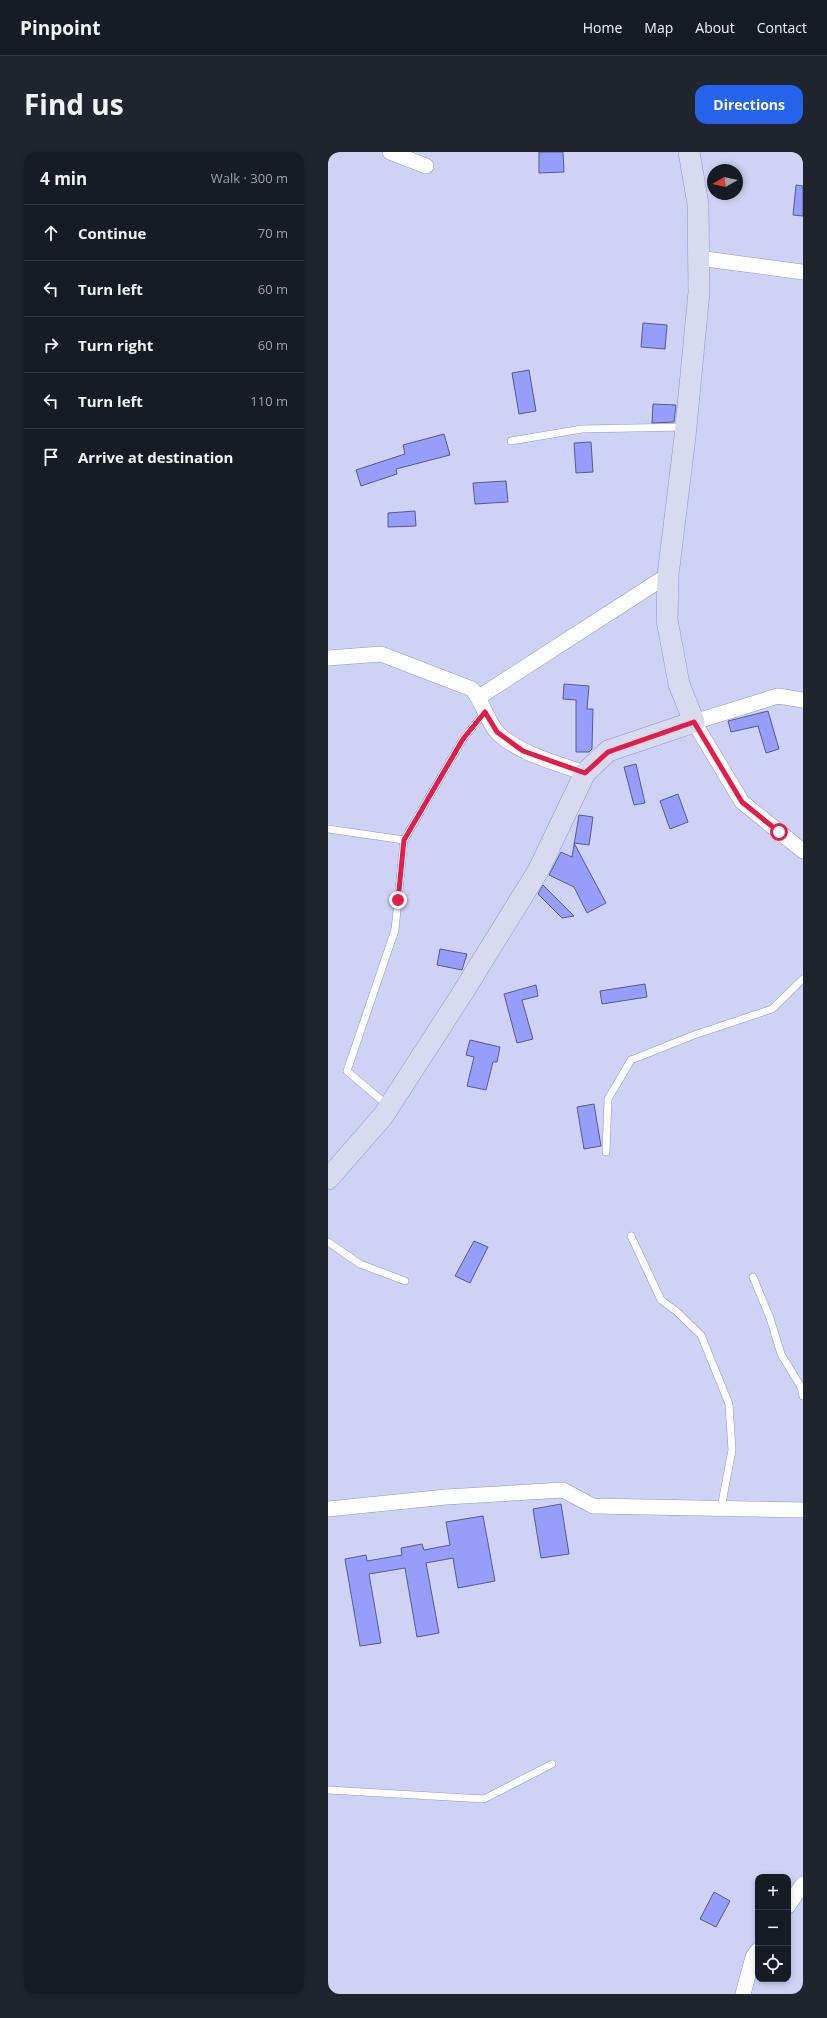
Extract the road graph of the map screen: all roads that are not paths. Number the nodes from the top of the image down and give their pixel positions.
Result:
1 (390, 152) edge
2 (689, 152) edge
3 (426, 166) dead end
4 (698, 258) junction
5 (803, 272) edge
6 (686, 427) junction
7 (511, 441) dead end
8 (668, 575) junction
9 (328, 658) edge
10 (479, 697) junction
11 (803, 700) edge
12 (485, 712) junction
13 (694, 722) junction
14 (585, 773) junction
15 (328, 829) edge
16 (404, 840) junction
17 (803, 851) edge
18 (803, 979) edge
19 (388, 1106) junction
20 (606, 1152) dead end
21 (328, 1179) edge
22 (631, 1236) dead end
23 (328, 1242) edge
24 (753, 1277) dead end
25 (405, 1281) dead end
26 (803, 1396) edge
27 (721, 1508) junction
28 (328, 1509) edge
29 (803, 1510) edge
30 (552, 1764) dead end
31 (328, 1790) edge
32 (803, 1884) edge
33 (791, 1902) edge
34 (755, 1954) edge
35 (743, 1994) edge

1 - 3 street
2 - 4 street
4 - 5 street
4 - 6 street
6 - 7 lane
6 - 8 street
8 - 10 street
8 - 13 street
9 - 10 street
10 - 12 street
11 - 13 street
12 - 14 street
12 - 16 lane
13 - 14 street
13 - 17 street
14 - 19 street
15 - 16 lane
16 - 19 lane
18 - 20 lane
19 - 21 street
22 - 27 lane
23 - 25 lane
24 - 26 lane
27 - 28 street
27 - 29 street
30 - 31 lane
32 - 33 street
34 - 35 street

